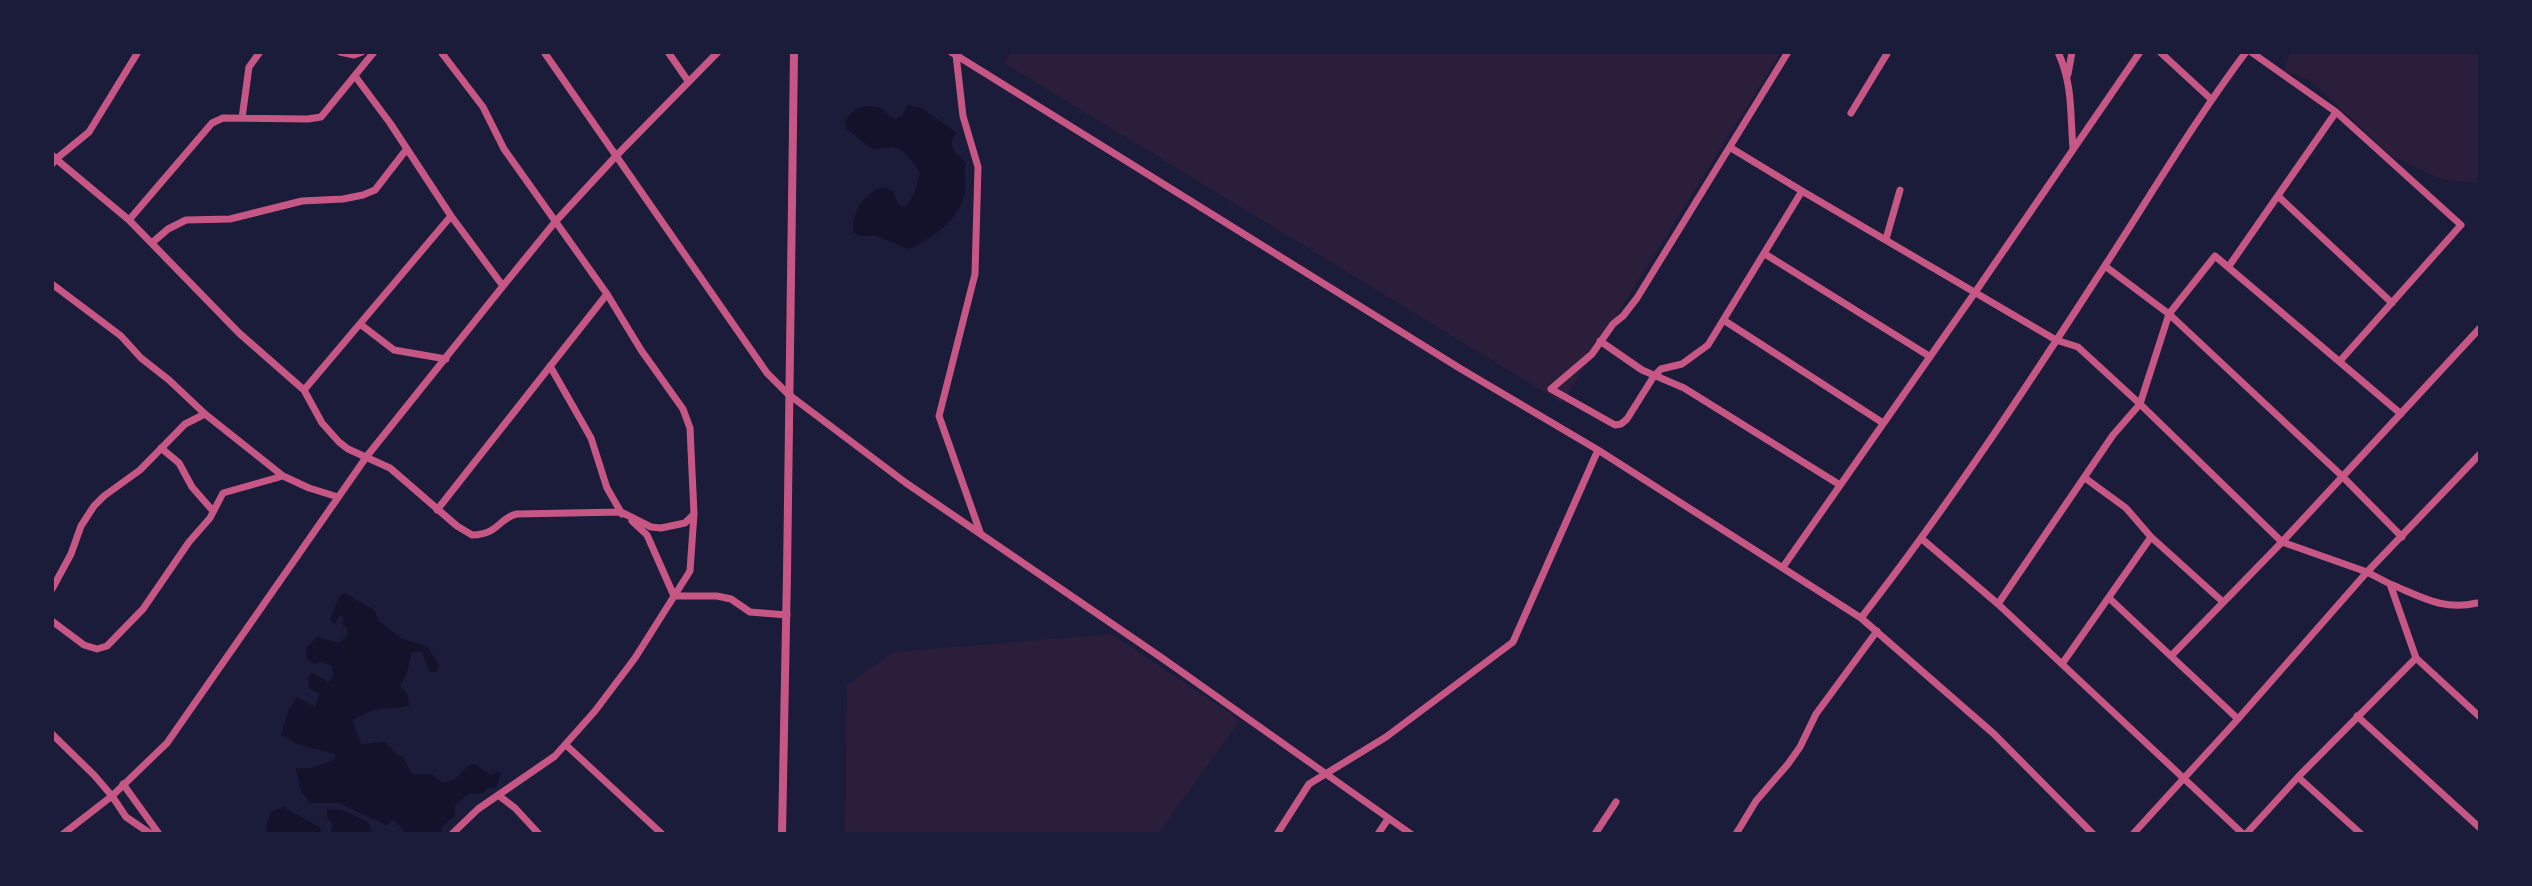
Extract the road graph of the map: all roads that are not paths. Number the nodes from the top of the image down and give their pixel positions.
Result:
1 (138, 52) edge
2 (260, 52) edge
3 (340, 52) edge
4 (362, 52) edge
5 (374, 52) edge
6 (441, 52) edge
7 (544, 52) edge
8 (668, 52) edge
9 (718, 52) edge
10 (794, 52) edge
11 (1788, 52) edge
12 (1888, 52) edge
13 (2058, 52) edge
14 (2072, 52) edge
15 (2140, 52) edge
16 (2160, 52) edge
17 (2249, 52) edge
18 (953, 54) edge
19 (2068, 75) junction
20 (355, 76) junction
21 (688, 81) junction
22 (2211, 99) junction
23 (2336, 112) junction
24 (1851, 113) dead end
25 (242, 118) junction
26 (1731, 148) junction
27 (2073, 148) junction
28 (406, 150) junction
29 (616, 156) junction
30 (53, 159) edge
31 (1900, 190) dead end
32 (1802, 191) junction
33 (2279, 197) junction
34 (451, 216) junction
35 (129, 220) junction
36 (555, 222) junction
37 (1886, 239) junction
38 (153, 242) junction
39 (1765, 254) junction
40 (2105, 266) junction
41 (2229, 266) junction
42 (52, 284) edge
43 (503, 286) junction
44 (1976, 291) junction
45 (607, 294) junction
46 (2392, 303) junction
47 (2169, 314) junction
48 (1725, 321) junction
49 (360, 324) junction
50 (2480, 328) edge
51 (2056, 340) junction
52 (1600, 341) junction
53 (1929, 356) junction
54 (446, 359) junction
55 (2340, 361) junction
56 (550, 366) junction
57 (1654, 376) junction
58 (304, 390) junction
59 (788, 394) junction
60 (2140, 404) junction
61 (205, 414) junction
62 (2401, 414) junction
63 (1883, 423) junction
64 (161, 448) junction
65 (1598, 450) junction
66 (2480, 454) edge
67 (367, 456) junction
68 (283, 476) junction
69 (2342, 476) junction
70 (2085, 478) junction
71 (1840, 485) junction
72 (338, 497) junction
73 (437, 510) junction
74 (213, 511) junction
75 (621, 512) junction
76 (694, 514) junction
77 (981, 534) junction
78 (2151, 537) junction
79 (2402, 537) junction
80 (1922, 539) junction
81 (2282, 542) junction
82 (1783, 567) junction
83 (2367, 572) junction
84 (2390, 584) junction
85 (52, 589) edge
86 (674, 596) junction
87 (2109, 598) junction
88 (2223, 602) junction
89 (2477, 603) dead end
90 (1998, 604) junction
91 (787, 615) junction
92 (1861, 618) junction
93 (52, 621) edge
94 (1877, 631) junction
95 (2171, 656) junction
96 (2416, 658) junction
97 (2062, 664) junction
98 (2357, 716) junction
99 (2480, 717) edge
100 (2238, 719) junction
101 (52, 734) edge
102 (566, 745) junction
103 (1325, 773) junction
104 (2298, 777) junction
105 (2183, 779) junction
106 (123, 784) junction
107 (498, 795) junction
108 (112, 796) junction
109 (1616, 802) dead end
110 (1388, 819) junction
111 (2480, 828) edge
112 (63, 834) edge
113 (151, 834) edge
114 (159, 834) edge
115 (452, 834) edge
116 (539, 834) edge
117 (662, 834) edge
118 (782, 834) edge
119 (1277, 834) edge
120 (1378, 834) edge
121 (1411, 834) edge
122 (1595, 834) edge
123 (1736, 834) edge
124 (2093, 834) edge
125 (2133, 834) edge
126 (2244, 834) edge
127 (2361, 834) edge

1 - 30 street
2 - 25 street
3 - 4 street
5 - 20 street
6 - 36 street
7 - 29 street
8 - 21 street
9 - 21 street
10 - 59 street
11 - 26 street
12 - 24 street
13 - 19 street
14 - 19 street
15 - 27 street
16 - 22 street
17 - 22 street
17 - 23 street
18 - 65 street
18 - 77 street
19 - 27 street
20 - 25 street
20 - 28 street
21 - 29 street
22 - 40 street
23 - 33 street
23 - 46 street
25 - 35 street
26 - 32 street
26 - 52 street
27 - 44 street
28 - 34 street
28 - 38 street
29 - 36 street
29 - 59 street
30 - 35 street
31 - 37 street
32 - 37 street
32 - 39 street
33 - 41 street
33 - 46 street
34 - 43 street
34 - 49 street
35 - 38 street
36 - 43 street
36 - 45 street
37 - 44 street
38 - 58 street
39 - 48 street
39 - 53 street
40 - 47 street
40 - 51 street
41 - 47 street
41 - 55 street
42 - 61 street
43 - 54 street
44 - 51 street
44 - 53 street
45 - 56 street
45 - 76 street
46 - 55 street
47 - 60 street
47 - 69 street
48 - 57 street
48 - 63 street
49 - 54 street
49 - 58 street
50 - 62 street
51 - 60 street
51 - 80 street
52 - 57 street
52 - 57 street
53 - 63 street
54 - 67 street
55 - 62 street
56 - 73 street
56 - 75 street
57 - 71 street
58 - 67 street
59 - 77 street
59 - 91 street
60 - 70 street
60 - 81 street
61 - 64 street
61 - 68 street
62 - 69 street
63 - 71 street
64 - 74 street
64 - 85 street
65 - 82 street
65 - 103 street
66 - 79 street
67 - 72 street
67 - 73 street
68 - 72 street
68 - 74 street
69 - 79 street
69 - 81 street
70 - 78 street
70 - 90 street
71 - 82 street
72 - 106 street
73 - 75 street
74 - 93 street
75 - 76 street
75 - 86 street
76 - 86 street
77 - 103 street
78 - 87 street
78 - 88 street
79 - 83 street
80 - 90 street
80 - 92 street
81 - 83 street
81 - 88 street
82 - 92 street
83 - 84 street
83 - 100 street
84 - 89 street
84 - 96 street
86 - 91 street
86 - 102 street
87 - 95 street
87 - 97 street
88 - 95 street
90 - 97 street
91 - 118 street
92 - 94 street
94 - 123 street
94 - 124 street
95 - 100 street
96 - 98 street
96 - 99 street
97 - 105 street
98 - 104 street
98 - 111 street
100 - 105 street
101 - 108 street
102 - 107 street
102 - 117 street
103 - 110 street
103 - 119 street
104 - 126 street
104 - 127 street
105 - 125 street
105 - 126 street
106 - 108 street
106 - 114 street
107 - 115 street
107 - 116 street
108 - 112 street
108 - 113 street
109 - 122 street
110 - 120 street
110 - 121 street

